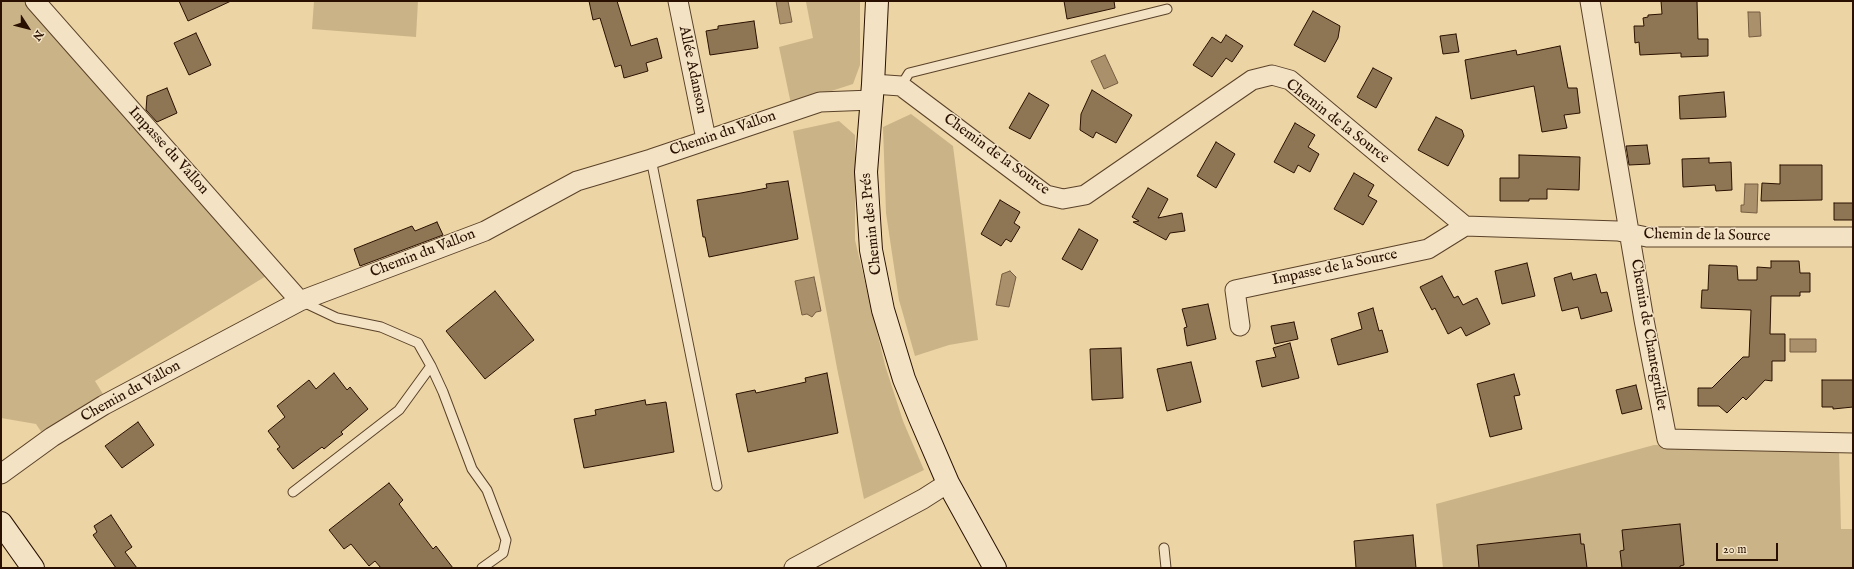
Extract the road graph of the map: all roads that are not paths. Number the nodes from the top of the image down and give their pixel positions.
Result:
1 (35, 1) edge
2 (678, 1) edge
3 (877, 1) edge
4 (1590, 1) edge
5 (1167, 9) dead end
6 (901, 86) junction
7 (872, 92) junction
8 (706, 139) junction
9 (652, 158) junction
10 (1465, 226) junction
11 (1630, 234) junction
12 (1853, 237) edge
13 (300, 301) junction
14 (1240, 326) dead end
15 (431, 366) junction
16 (1853, 443) edge
17 (1, 474) edge
18 (948, 483) junction
19 (717, 486) dead end
20 (293, 492) dead end
21 (1, 523) edge
22 (1164, 548) dead end
23 (33, 568) edge
24 (482, 568) edge
25 (794, 568) edge
26 (995, 568) edge
27 (1166, 568) edge

1 - 13 street, Impasse du Vallon
2 - 8 street, Allée Adanson
3 - 7 street, Chemin des Prés
4 - 11 street, Chemin de Chantegrillet
5 - 6 lane
6 - 7 street
6 - 10 street, Chemin de la Source
7 - 8 street, Chemin du Vallon
7 - 18 street, Chemin des Prés
8 - 9 street, Chemin du Vallon
9 - 13 street, Chemin du Vallon
9 - 19 lane
10 - 11 street, Chemin de la Source
10 - 14 street, Impasse de la Source
11 - 12 street, Chemin de la Source
11 - 16 street, Chemin de Chantegrillet
13 - 15 lane
13 - 17 street, Chemin du Vallon
15 - 20 lane
15 - 24 lane
18 - 25 street
18 - 26 street, Chemin des Prés
21 - 23 street
22 - 27 lane

